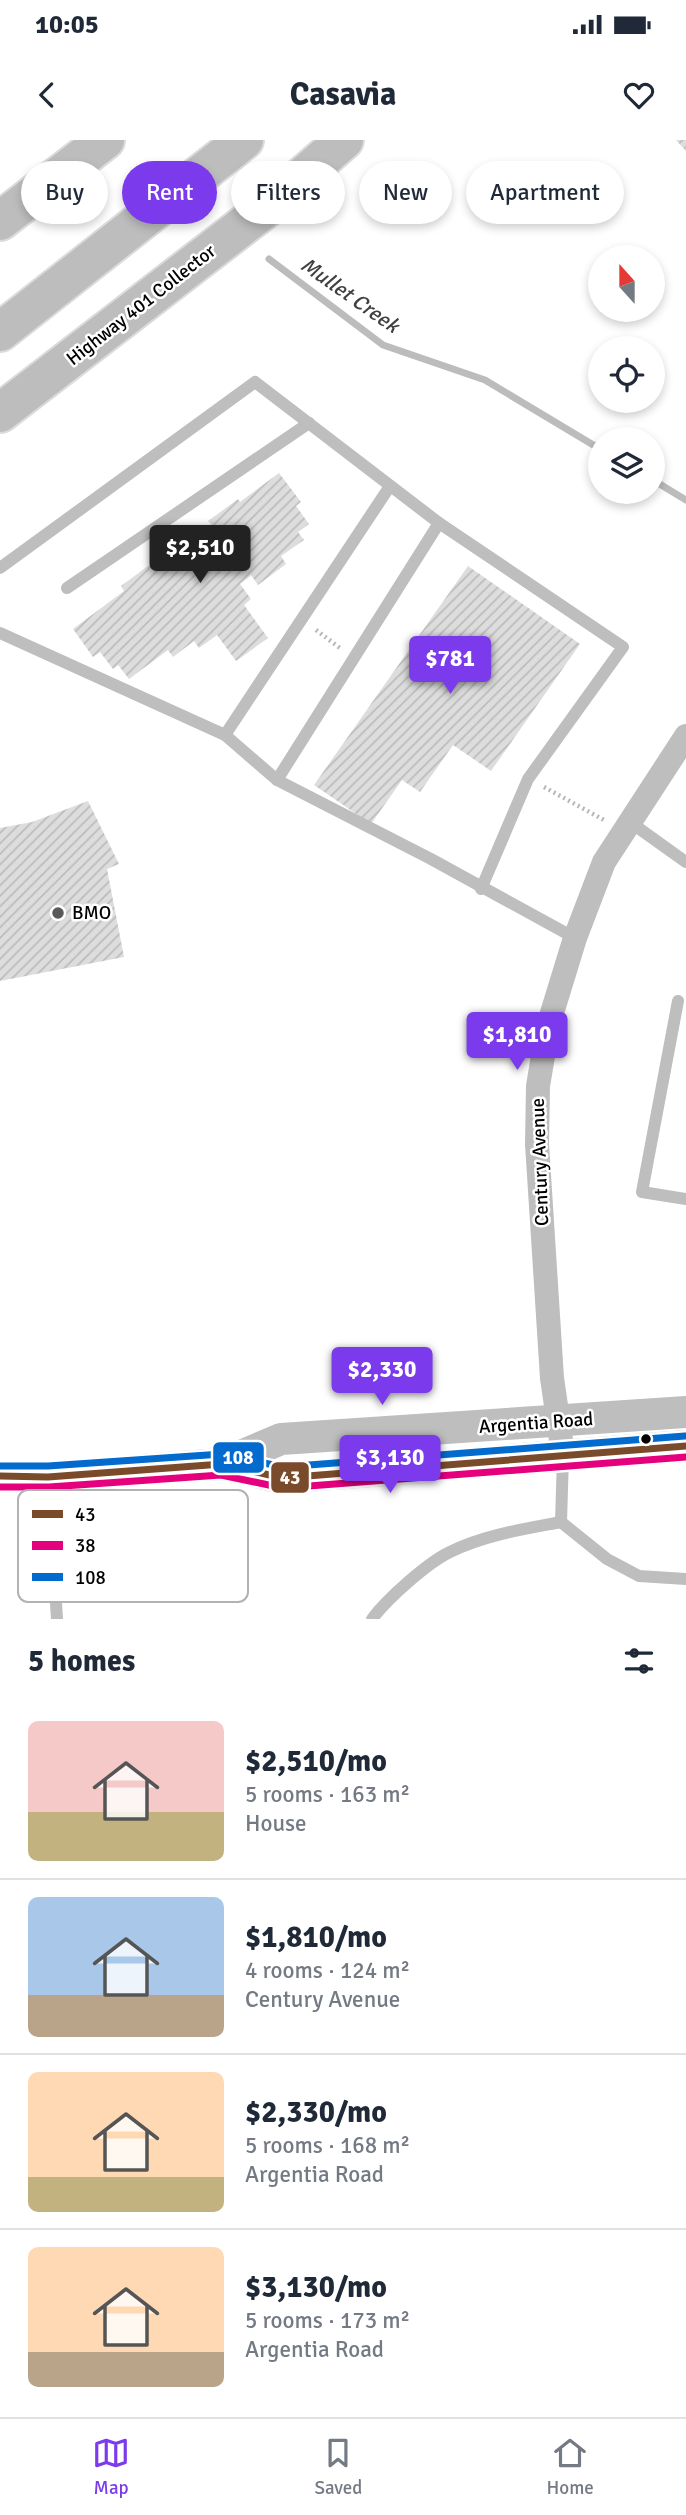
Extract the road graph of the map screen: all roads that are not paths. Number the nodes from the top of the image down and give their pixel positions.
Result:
1 (105, 140) edge
2 (244, 140) edge
3 (344, 140) edge
4 (0, 221) edge
5 (0, 332) edge
6 (0, 413) edge
7 (309, 423) junction
8 (390, 486) junction
9 (439, 523) junction
10 (0, 568) edge
11 (68, 589) dead end
12 (0, 633) edge
13 (225, 734) junction
14 (686, 736) edge
15 (276, 780) junction
16 (627, 826) junction
17 (686, 862) edge
18 (481, 889) junction
19 (575, 938) junction
20 (678, 1001) dead end
21 (686, 1199) edge
22 (686, 1412) edge
23 (558, 1422) junction
24 (686, 1446) edge
25 (563, 1454) junction
26 (222, 1464) junction
27 (0, 1476) edge
28 (48, 1477) junction
29 (49, 1490) edge
30 (561, 1522) junction
31 (686, 1579) edge
32 (372, 1619) edge

1 - 4 highway
2 - 5 highway
3 - 6 highway, Highway 401 Collector
7 - 8 lane
7 - 10 lane
7 - 11 lane
8 - 9 lane
8 - 13 lane
9 - 15 lane
9 - 18 lane
12 - 13 lane
13 - 15 lane
14 - 16 street, Century Avenue
15 - 18 lane
16 - 17 lane
16 - 19 street, Century Avenue
18 - 19 lane
19 - 23 street, Century Avenue
20 - 21 lane
22 - 23 street, Argentia Road
23 - 25 street, Century Avenue
23 - 26 street, Argentia Road
24 - 25 street, Argentia Road
25 - 26 street, Argentia Road
25 - 30 lane
26 - 28 street, Argentia Road
27 - 28 street, Argentia Road
28 - 29 lane
30 - 31 lane
30 - 32 lane

